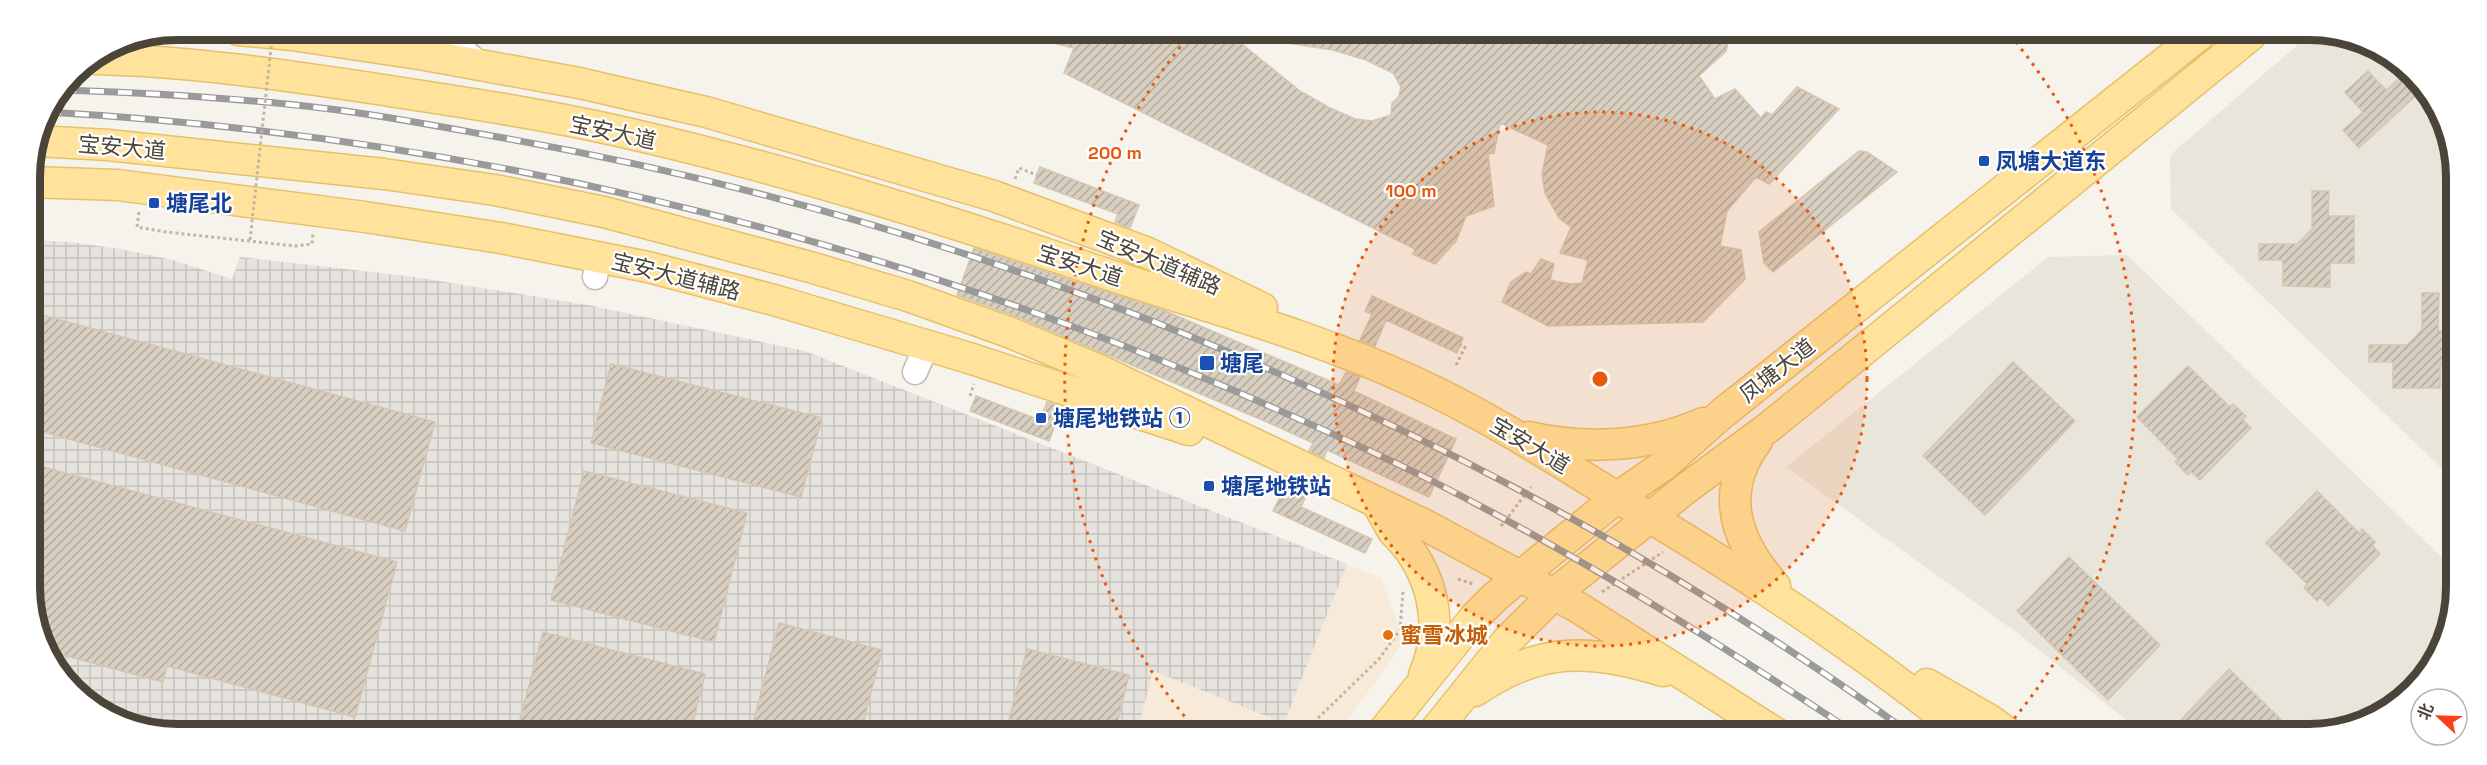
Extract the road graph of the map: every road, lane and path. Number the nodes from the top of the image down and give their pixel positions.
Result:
1 (272, 40) edge
2 (324, 40) edge
3 (415, 40) edge
4 (462, 40) edge
5 (2193, 40) edge
6 (2245, 40) edge
7 (396, 51) junction
8 (110, 58) edge
9 (482, 65) junction
10 (45, 141) edge
11 (1037, 175) dead end
12 (41, 182) edge
13 (1013, 184) dead end
14 (140, 207) dead end
15 (314, 228) dead end
16 (250, 240) junction
17 (1460, 345) dead end
18 (1369, 362) junction
19 (1456, 365) dead end
20 (975, 382) dead end
21 (970, 396) dead end
22 (1724, 412) junction
23 (1769, 427) junction
24 (1505, 429) junction
25 (1300, 467) junction
26 (1531, 487) dead end
27 (1618, 497) junction
28 (1377, 503) junction
29 (1290, 511) dead end
30 (1651, 517) junction
31 (1288, 518) dead end
32 (1501, 526) dead end
33 (1665, 550) dead end
34 (1521, 575) junction
35 (1469, 576) dead end
36 (1458, 579) dead end
37 (1468, 581) junction
38 (1478, 586) dead end
39 (1403, 590) dead end
40 (1602, 592) dead end
41 (1554, 594) junction
42 (1793, 607) junction
43 (1829, 630) junction
44 (1696, 681) junction
45 (1418, 689) junction
46 (1451, 709) junction
47 (1314, 724) edge
48 (1389, 724) edge
49 (1440, 724) edge
50 (1762, 724) edge
51 (1952, 724) edge
52 (1993, 724) edge

1 - 16 path, bridge
2 - 7 main road, 宝安大道辅路
3 - 7 street
4 - 9 street
5 - 22 main road, 凤塘大道
6 - 23 main road, 凤塘大道
7 - 9 main road, 宝安大道辅路
8 - 18 main road, 宝安大道
9 - 18 main road, 宝安大道辅路
10 - 25 main road, 宝安大道
11 - 13 path
12 - 25 main road, 宝安大道辅路
14 - 16 path
15 - 16 path
17 - 19 path
18 - 24 main road, 宝安大道
20 - 21 path
22 - 24 main road
22 - 27 main road, 凤塘大道
23 - 30 main road, 凤塘大道
23 - 42 main road
24 - 27 main road, 宝安大道
25 - 28 main road, 宝安大道
26 - 32 path
27 - 30 main road, 宝安大道
27 - 34 main road, 凤塘大道
28 - 34 main road, 宝安大道
28 - 45 main road
29 - 31 path
30 - 41 main road, 凤塘大道
30 - 42 main road, 宝安大道
33 - 40 path
34 - 41 main road, 宝安大道
34 - 45 main road, 凤塘大道
35 - 37 path
36 - 37 path
37 - 38 path
39 - 47 path
41 - 44 main road, 宝安大道
41 - 46 main road, 凤塘大道
42 - 43 main road, 宝安大道
43 - 51 main road, 宝安大道
43 - 52 main road
44 - 46 main road
44 - 50 main road, 宝安大道
45 - 48 main road, 凤塘大道
46 - 49 main road, 凤塘大道

